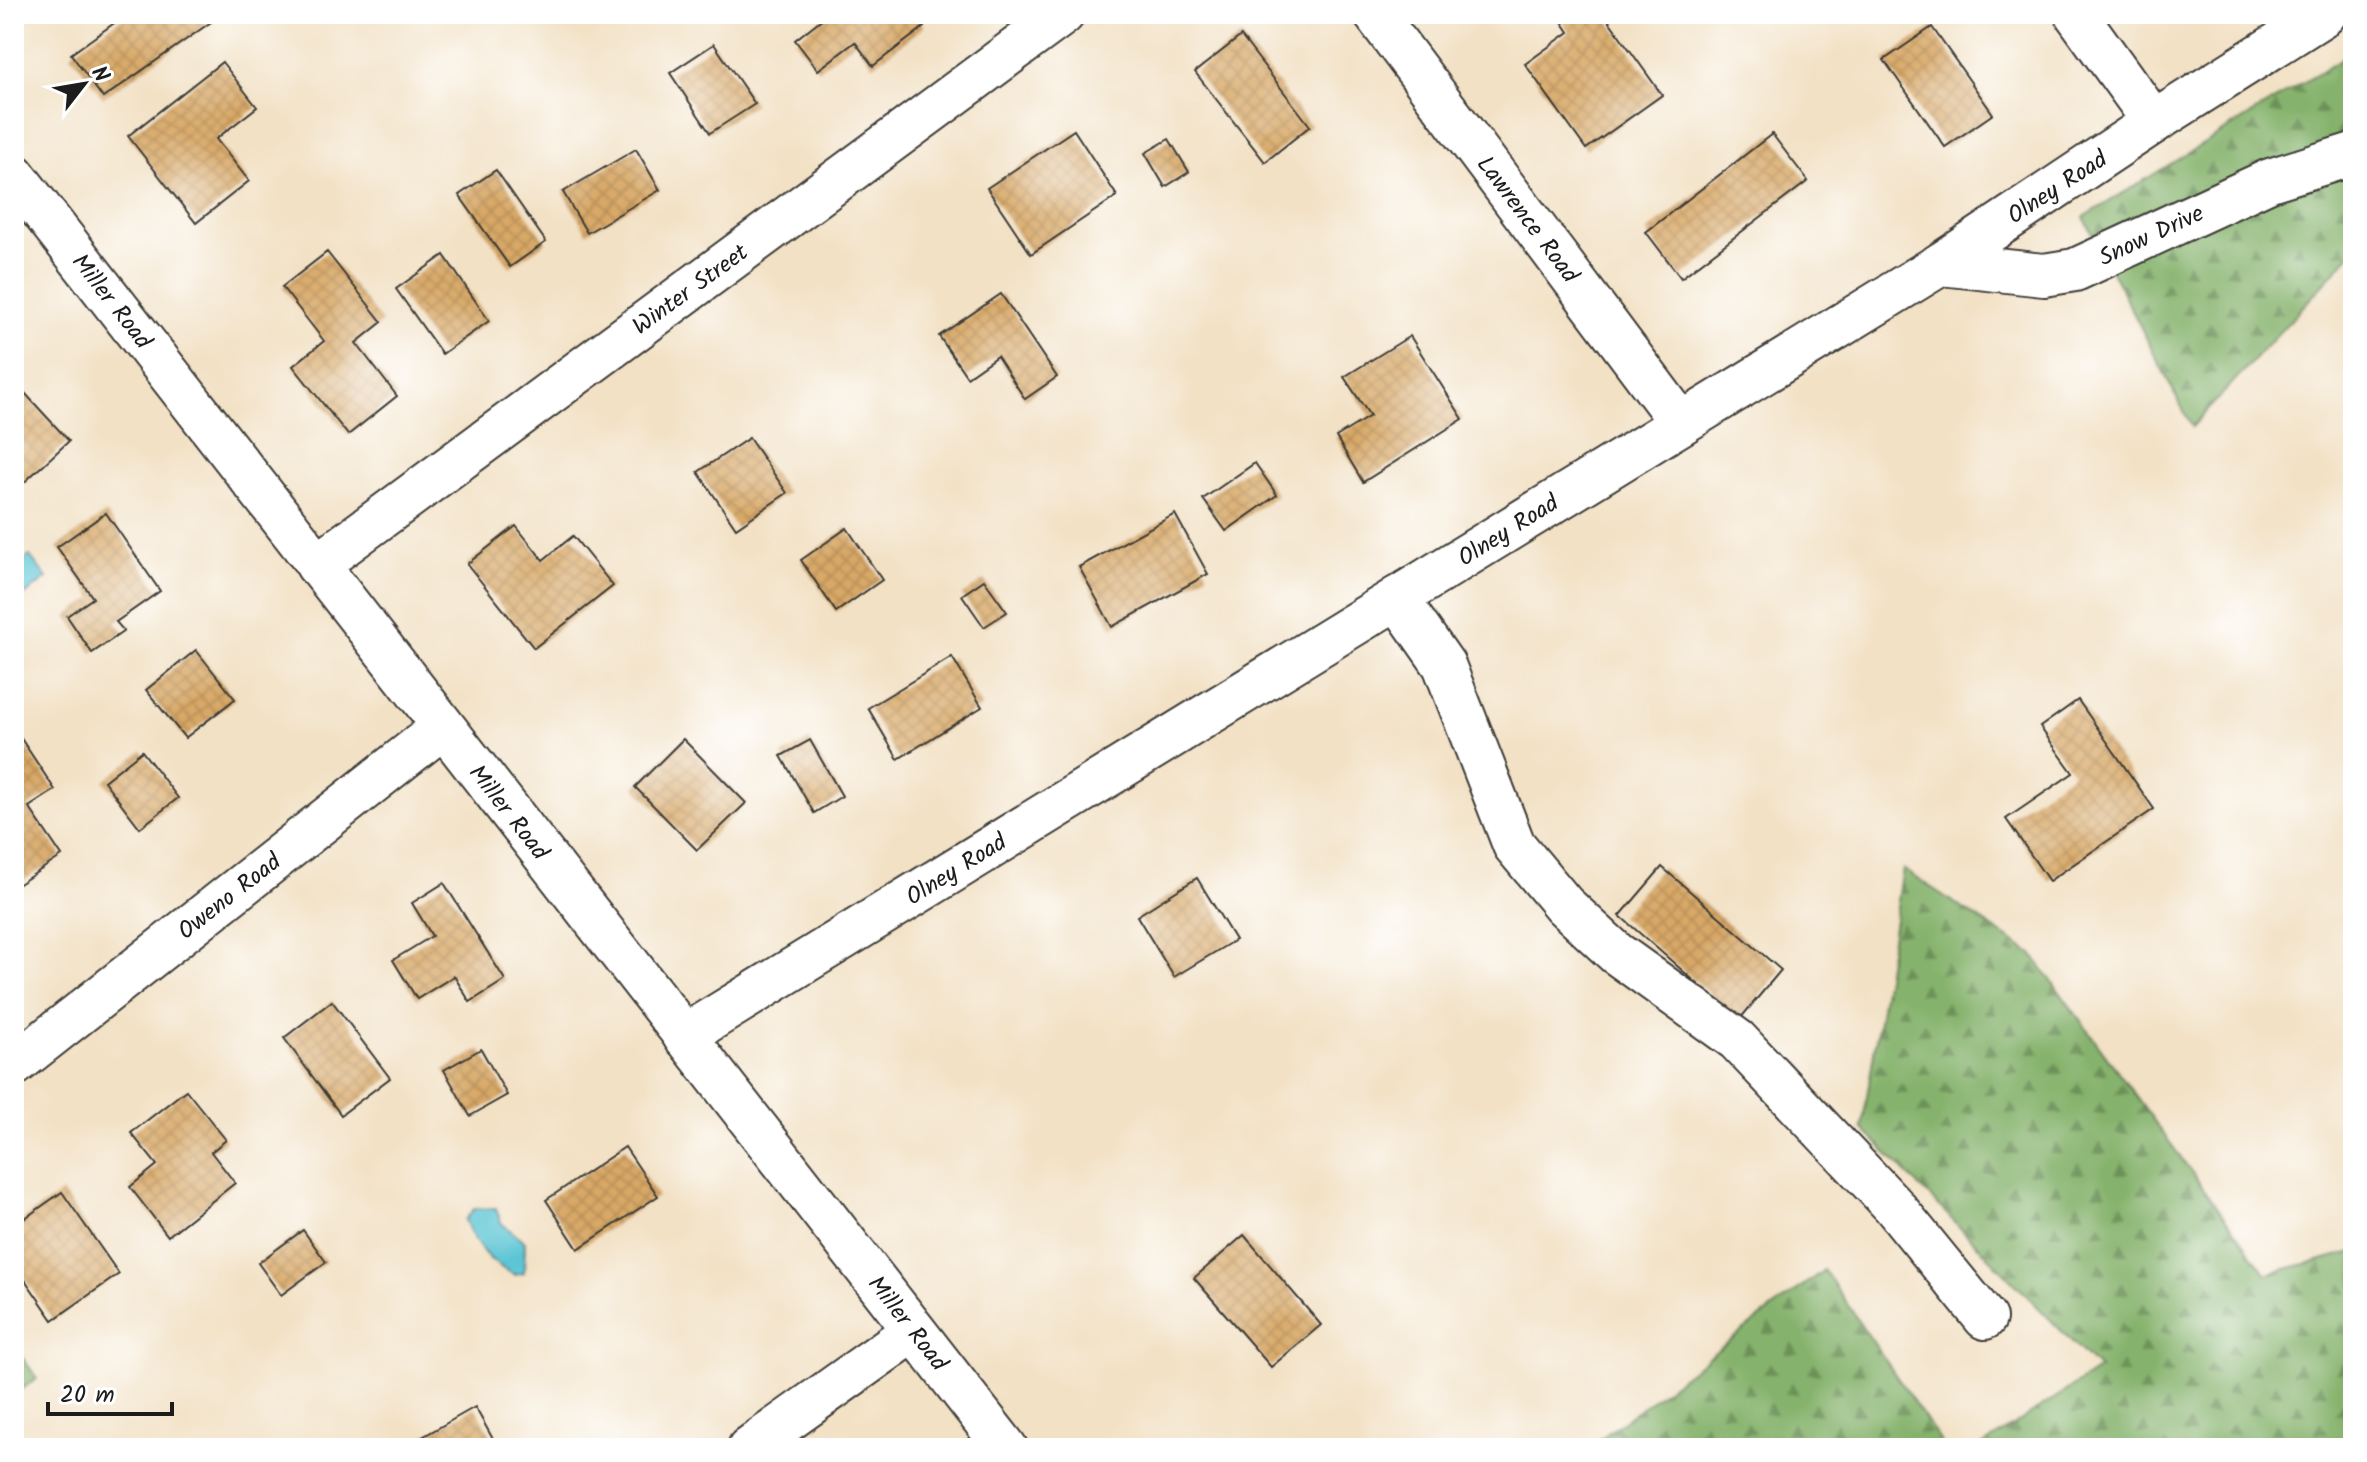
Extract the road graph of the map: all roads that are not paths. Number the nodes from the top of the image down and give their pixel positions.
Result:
1 (1063, 14) edge
2 (1375, 14) edge
3 (2076, 14) edge
4 (2325, 14) edge
5 (2154, 122) junction
6 (2353, 154) edge
7 (14, 175) edge
8 (1941, 264) junction
9 (1681, 423) junction
10 (317, 565) junction
11 (1397, 598) junction
12 (443, 727) junction
13 (684, 1036) junction
14 (14, 1065) edge
15 (1985, 1318) dead end
16 (913, 1331) junction
17 (749, 1448) edge
18 (1006, 1448) edge

1 - 10 street, Winter Street
2 - 9 street, Lawrence Road
3 - 5 street
4 - 5 street, Olney Road
5 - 8 street, Olney Road
6 - 8 street, Snow Drive
7 - 10 street, Miller Road
8 - 9 street, Olney Road
9 - 11 street, Olney Road
10 - 12 street, Miller Road
11 - 13 street, Olney Road
11 - 15 street
12 - 13 street, Miller Road
12 - 14 street, Oweno Road
13 - 16 street, Miller Road
16 - 17 street
16 - 18 street, Miller Road

